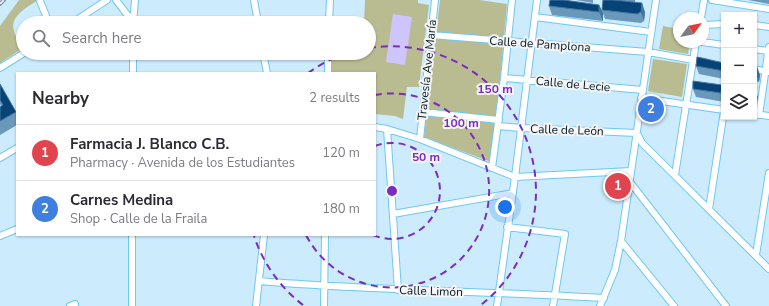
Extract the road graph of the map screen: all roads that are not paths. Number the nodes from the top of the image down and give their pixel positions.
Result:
1 (107, 0) edge
2 (116, 0) edge
3 (133, 0) edge
4 (254, 0) edge
5 (330, 0) edge
6 (435, 0) edge
7 (512, 0) edge
8 (537, 0) edge
9 (656, 0) edge
10 (704, 0) edge
11 (712, 0) edge
12 (40, 1) dead end
13 (769, 9) edge
14 (701, 12) edge
15 (46, 16) edge
16 (83, 16) edge
17 (128, 16) edge
18 (133, 16) edge
19 (257, 16) edge
20 (329, 16) edge
21 (535, 17) junction
22 (721, 24) edge
23 (709, 25) edge
24 (757, 25) edge
25 (769, 27) edge
26 (652, 32) junction
27 (431, 36) junction
28 (508, 42) junction
29 (709, 43) edge
30 (532, 44) junction
31 (721, 45) edge
32 (695, 48) edge
33 (757, 49) edge
34 (769, 49) edge
35 (648, 52) junction
36 (16, 58) edge
37 (133, 60) edge
38 (264, 60) edge
39 (328, 60) edge
40 (693, 60) junction
41 (709, 62) edge
42 (0, 68) edge
43 (757, 70) edge
44 (133, 72) edge
45 (267, 72) edge
46 (328, 72) edge
47 (767, 72) edge
48 (504, 78) junction
49 (527, 80) junction
50 (643, 90) junction
51 (757, 92) edge
52 (762, 93) junction
53 (641, 98) junction
54 (687, 104) junction
55 (721, 110) edge
56 (757, 110) edge
57 (422, 112) junction
58 (757, 114) edge
59 (769, 116) edge
60 (722, 120) edge
61 (498, 123) junction
62 (376, 127) edge
63 (521, 128) junction
64 (387, 129) junction
65 (637, 133) junction
66 (420, 139) junction
67 (16, 149) edge
68 (0, 158) edge
69 (492, 168) junction
70 (631, 170) junction
71 (769, 173) edge
72 (674, 175) junction
73 (515, 177) junction
74 (630, 182) junction
75 (513, 192) junction
76 (709, 209) junction
77 (393, 214) junction
78 (507, 228) junction
79 (16, 230) edge
80 (0, 236) edge
81 (132, 236) edge
82 (264, 236) edge
83 (325, 236) edge
84 (621, 241) junction
85 (756, 255) junction
86 (769, 258) edge
87 (763, 263) junction
88 (769, 269) edge
89 (259, 281) junction
90 (324, 286) junction
91 (398, 290) junction
92 (499, 293) junction
93 (554, 295) junction
94 (604, 298) junction
95 (132, 306) edge
96 (256, 306) edge
97 (324, 306) edge
98 (497, 306) edge
99 (553, 306) edge
100 (600, 306) edge
101 (674, 306) edge
102 (726, 306) edge

1 - 16 street
2 - 17 street
3 - 18 street
4 - 19 street
5 - 20 street
6 - 27 street, Travesía Ave María
7 - 28 street
8 - 21 street
9 - 26 street
10 - 14 street
11 - 13 street
12 - 15 street
21 - 26 street
21 - 30 street
22 - 23 street
24 - 25 street
26 - 35 street
27 - 28 street, Calle de Pamplona
27 - 57 street, Travesía Ave María
28 - 30 street, Calle de Pamplona
28 - 48 street
29 - 31 street
30 - 35 street, Calle de Pamplona
30 - 49 street
32 - 40 street
33 - 34 street
34 - 47 street
35 - 40 street, Calle de Pamplona
35 - 50 street
36 - 42 street
37 - 44 street
38 - 45 street
39 - 46 street
40 - 41 street, Calle de Pamplona
40 - 54 street
43 - 47 street
47 - 52 street
48 - 49 street, Calle de Lecie
48 - 61 street
49 - 50 street, Calle de Lecie
49 - 63 street
50 - 53 street
51 - 52 street
52 - 56 street
53 - 54 street
53 - 65 street
54 - 55 street
54 - 72 street
57 - 61 street, Calle de León
57 - 66 street, Travesía Ave María
58 - 59 street
60 - 76 street
61 - 63 street, Calle de León
61 - 69 street
62 - 64 street
63 - 65 street, Calle de León
63 - 73 street
64 - 66 street
64 - 77 street
65 - 70 street
65 - 72 street
66 - 69 street
67 - 68 street
69 - 73 street
70 - 73 street
70 - 74 street
71 - 85 street
72 - 76 street
73 - 75 street
74 - 84 street
74 - 102 street
75 - 77 street
75 - 78 street
76 - 85 street
77 - 91 street
78 - 92 street
78 - 93 street
79 - 80 street
81 - 95 street
82 - 89 street
83 - 90 street
84 - 94 street
84 - 101 street
85 - 87 street
86 - 87 street
87 - 88 street
89 - 90 street, Calle Limón
89 - 96 street
90 - 91 street, Calle Limón
90 - 97 street
91 - 92 street, Calle Limón
92 - 93 street, Calle Limón
92 - 98 street
93 - 94 street, Calle Limón
93 - 99 street
94 - 100 street

